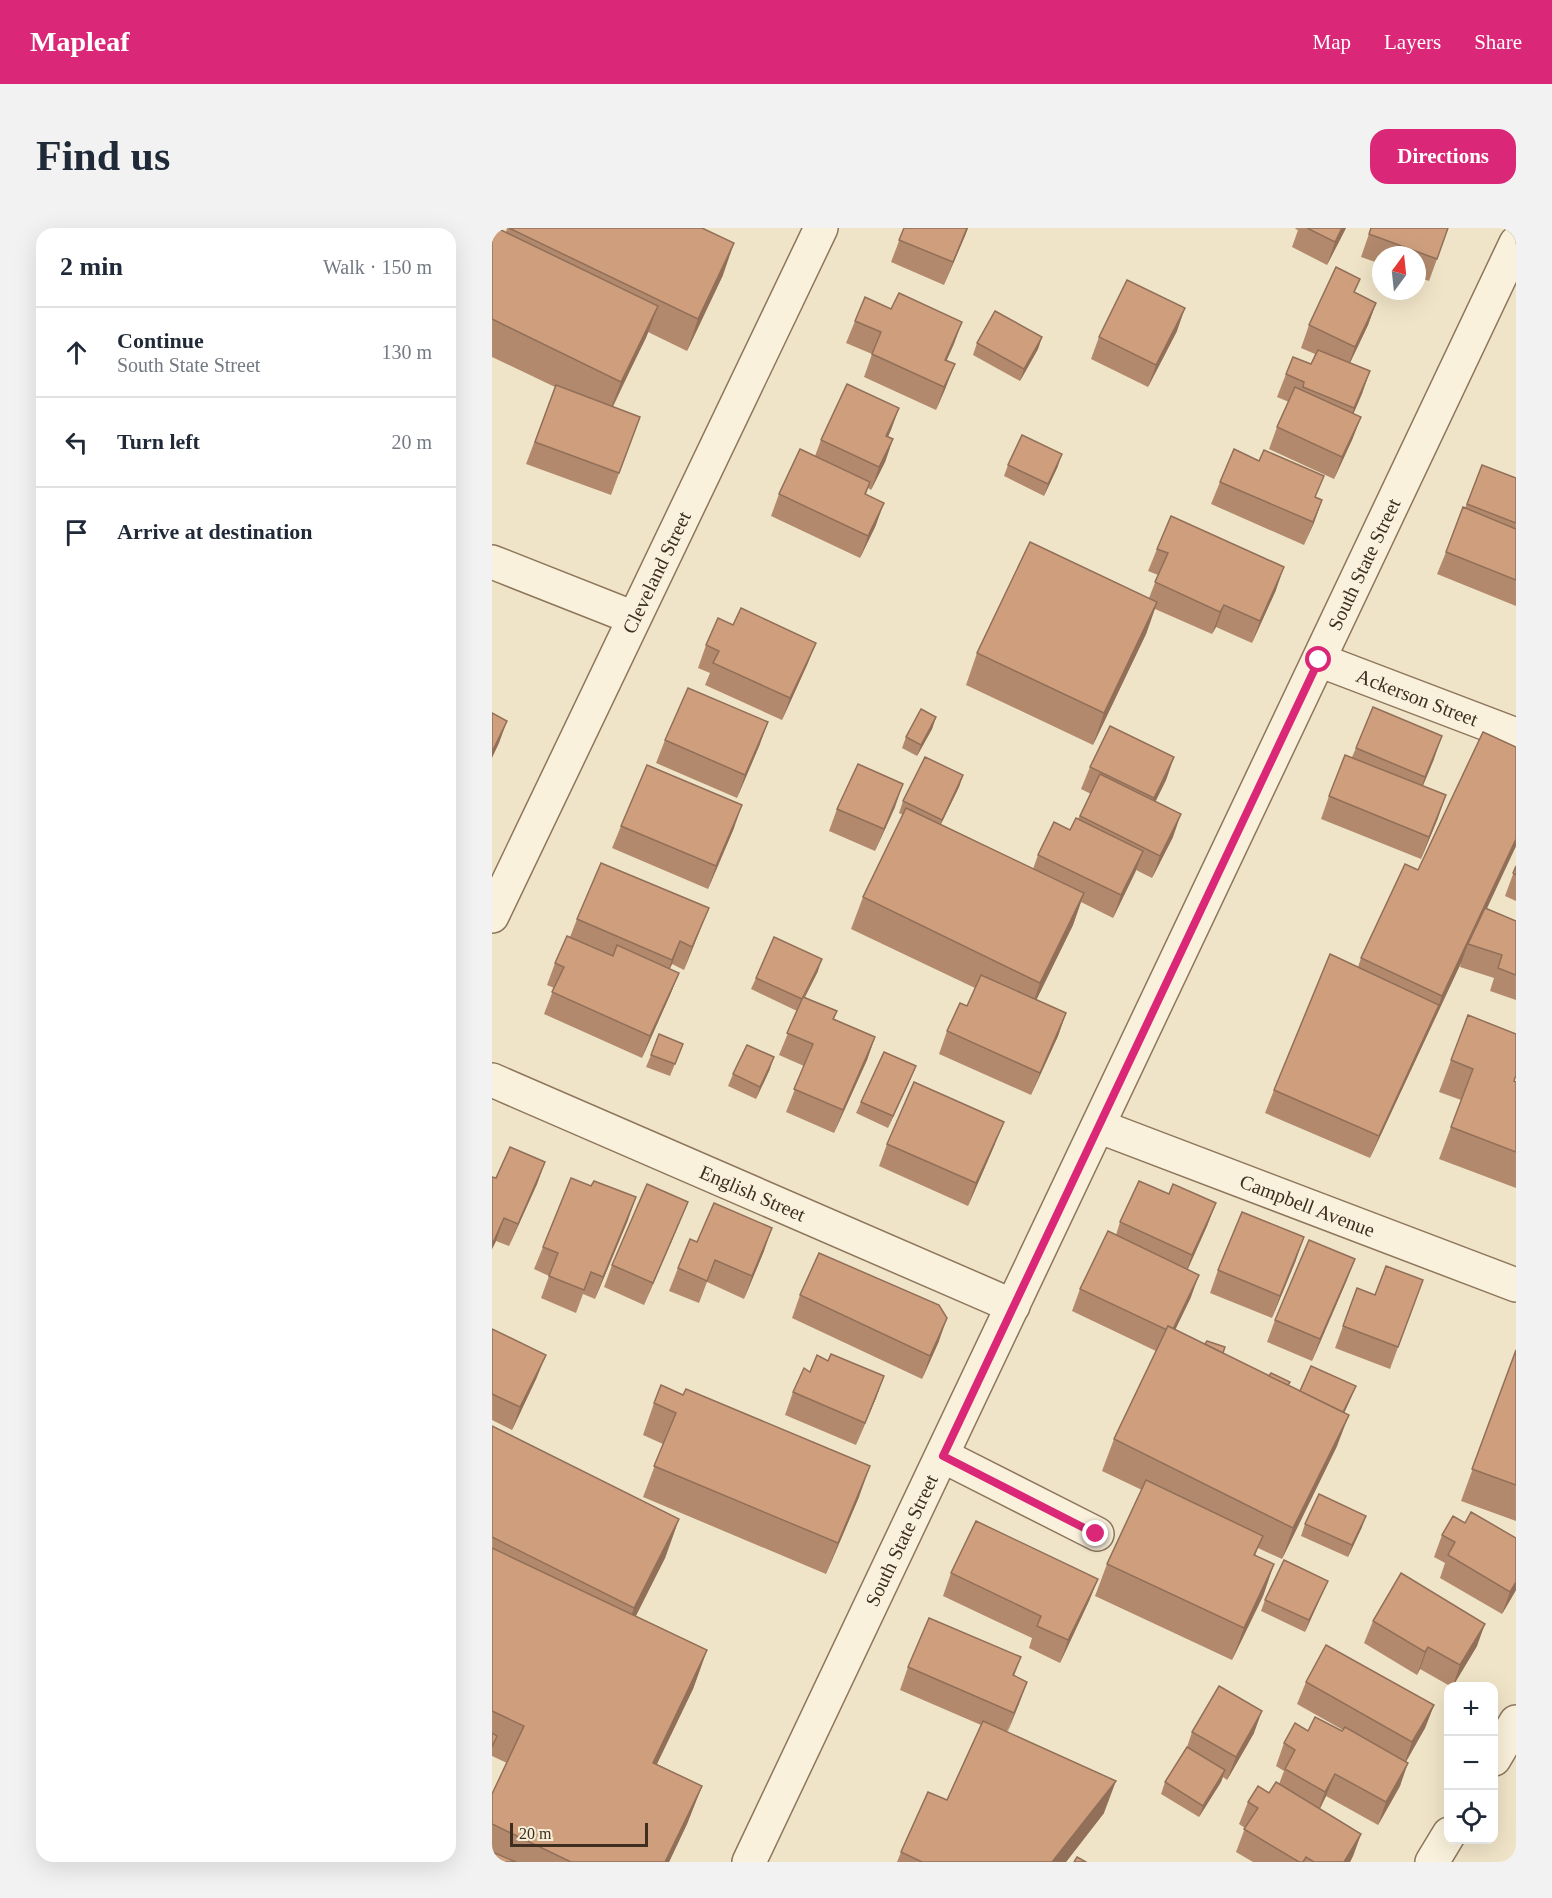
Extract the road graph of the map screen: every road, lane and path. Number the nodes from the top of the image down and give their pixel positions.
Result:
1 (821, 228) edge
2 (1516, 243) edge
3 (492, 562) edge
4 (634, 618) junction
5 (1319, 660) junction
6 (1516, 735) edge
7 (492, 916) edge
8 (492, 1080) edge
9 (1098, 1126) junction
10 (1516, 1285) edge
11 (1013, 1306) junction
12 (943, 1456) junction
13 (1096, 1534) dead end
14 (1516, 1722) edge
15 (1498, 1752) edge
16 (1444, 1842) edge
17 (749, 1862) edge
18 (1432, 1862) edge

1 - 4 street, Cleveland Street
2 - 5 street, South State Street
3 - 4 street
4 - 7 street, Cleveland Street
5 - 6 street, Ackerson Street
5 - 9 street, South State Street
8 - 11 street, English Street
9 - 10 street, Campbell Avenue
9 - 11 street, South State Street
11 - 12 street, South State Street
12 - 13 street
12 - 17 street, South State Street
14 - 15 street
16 - 18 street

